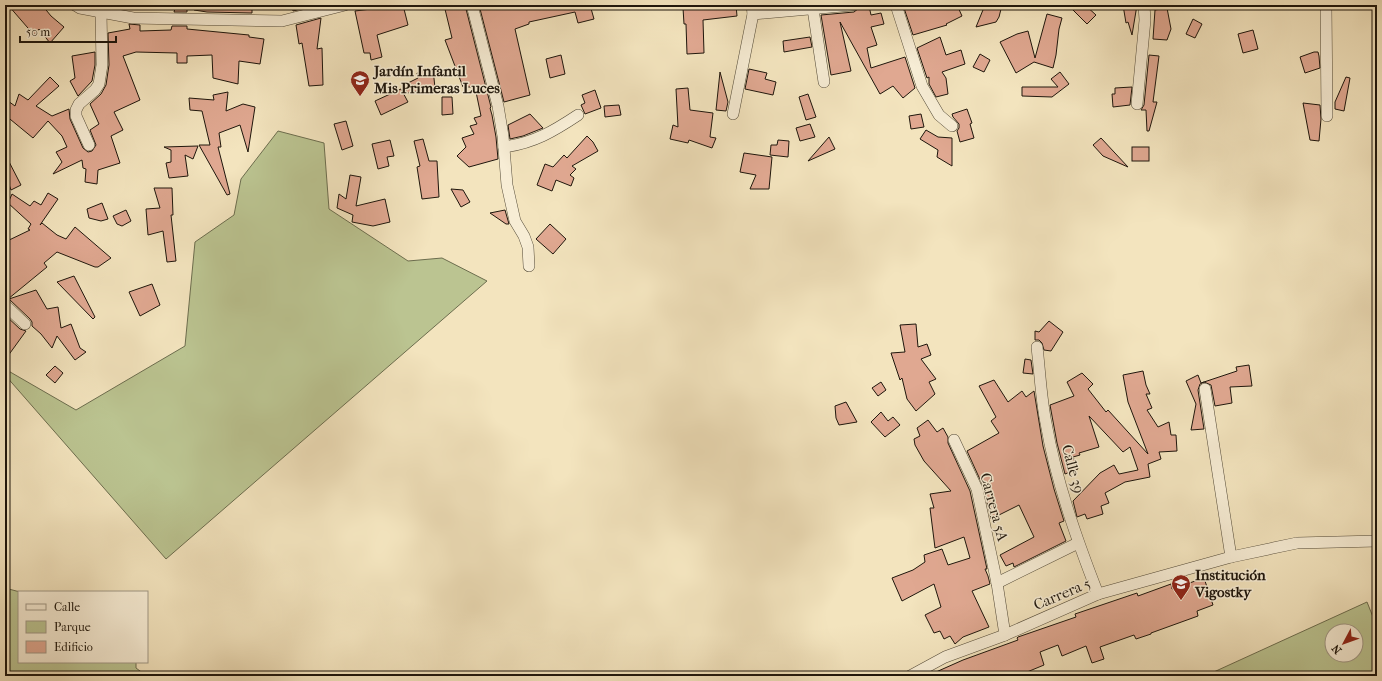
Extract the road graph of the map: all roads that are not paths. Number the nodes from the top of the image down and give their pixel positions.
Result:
1 (345, 5) edge
2 (472, 5) edge
3 (853, 5) edge
4 (896, 5) edge
5 (1144, 5) edge
6 (1326, 5) edge
7 (78, 6) edge
8 (753, 9) edge
9 (813, 10) junction
10 (101, 12) junction
11 (824, 82) dead end
12 (1137, 104) dead end
13 (578, 114) dead end
14 (733, 114) dead end
15 (1327, 116) dead end
16 (952, 126) dead end
17 (89, 145) dead end
18 (504, 148) junction
19 (529, 266) dead end
20 (5, 305) edge
21 (25, 324) dead end
22 (1037, 347) dead end
23 (1205, 389) dead end
24 (954, 440) dead end
25 (1377, 541) edge
26 (1078, 543) junction
27 (1231, 557) junction
28 (997, 583) junction
29 (1098, 594) junction
30 (1005, 635) junction
31 (910, 676) edge

1 - 10 street
2 - 18 street
3 - 9 street
4 - 16 street
5 - 12 street
6 - 15 street
7 - 10 street
8 - 9 street
8 - 14 street
9 - 11 street
10 - 17 street
13 - 18 street
18 - 19 street
20 - 21 street
22 - 26 street, Calle 39
23 - 27 street
24 - 28 street, Carrera 5A
25 - 27 street, Carrera 5
26 - 28 street
26 - 29 street, Calle 39
27 - 29 street, Carrera 5
28 - 30 street, Carrera 5A
29 - 30 street, Carrera 5
30 - 31 street, Carrera 5

